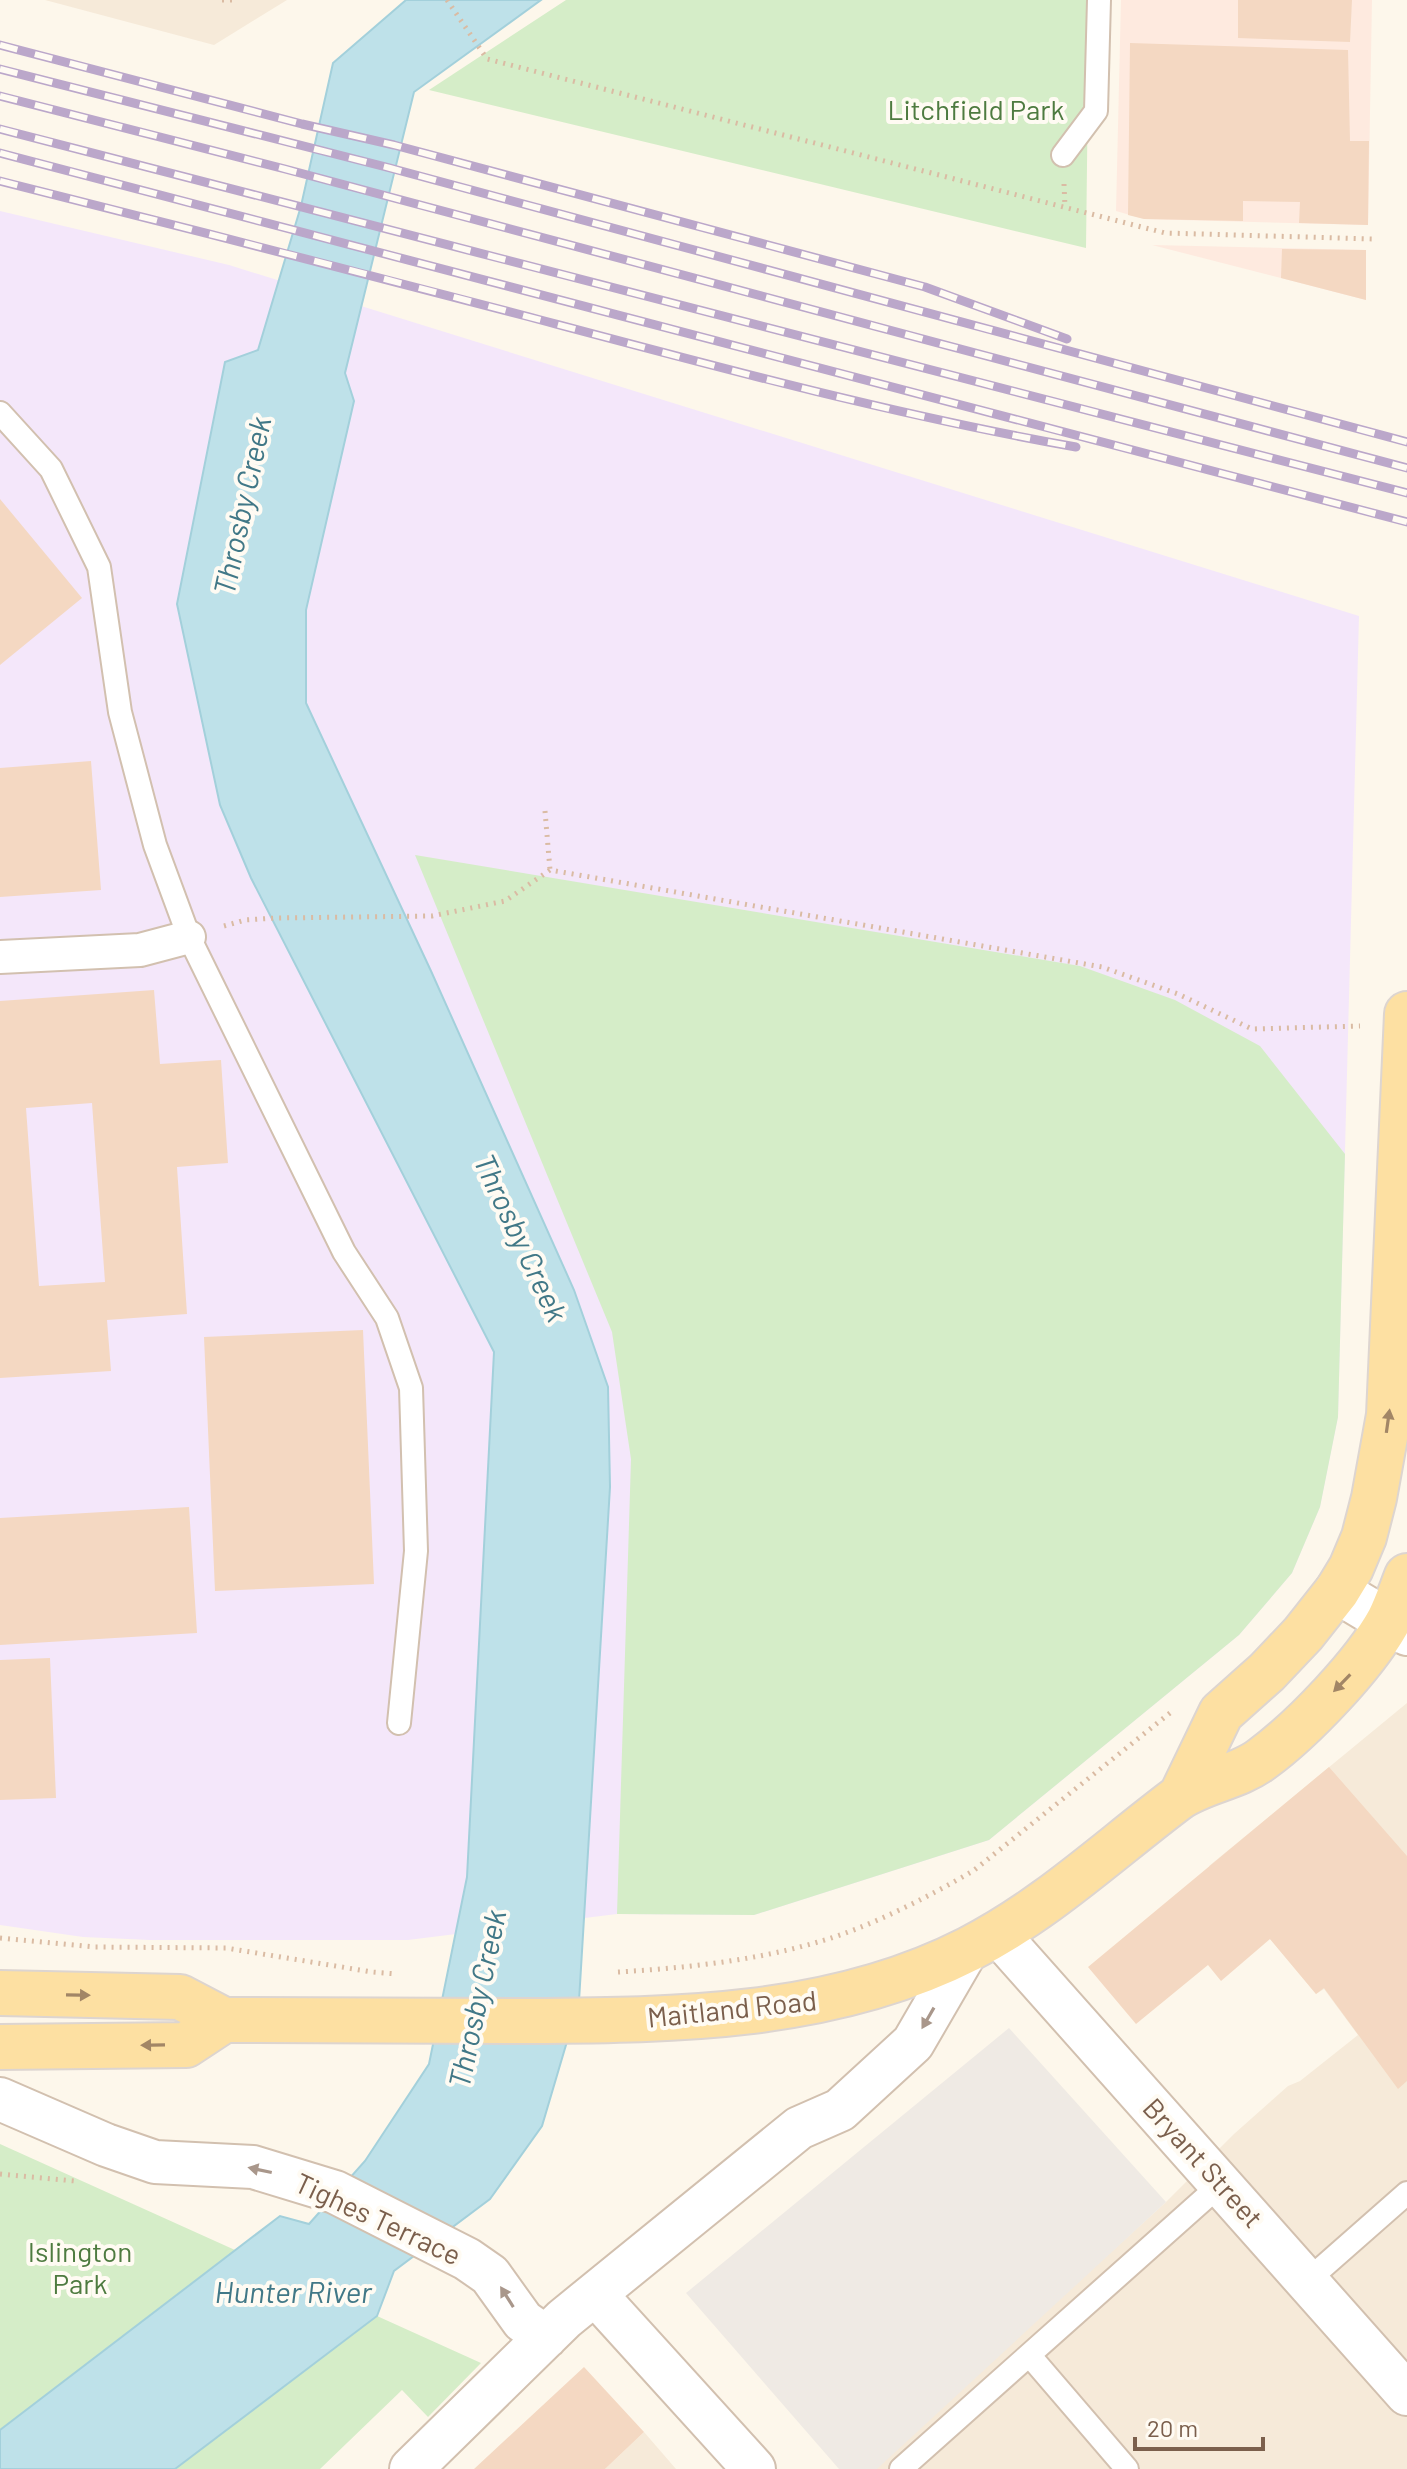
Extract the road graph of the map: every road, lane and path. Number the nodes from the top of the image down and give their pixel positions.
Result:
1 (222, 0) edge
2 (232, 0) edge
3 (447, 0) edge
4 (1099, 0) edge
5 (1063, 155) dead end
6 (1374, 239) dead end
7 (0, 413) edge
8 (545, 811) dead end
9 (550, 870) junction
10 (189, 937) junction
11 (0, 957) edge
12 (1407, 1014) edge
13 (1360, 1026) dead end
14 (1407, 1576) edge
15 (1337, 1591) junction
16 (1398, 1627) edge
17 (1172, 1711) dead end
18 (399, 1723) dead end
19 (1181, 1796) junction
20 (0, 1938) edge
21 (982, 1942) junction
22 (613, 1973) dead end
23 (402, 1974) dead end
24 (0, 1993) edge
25 (224, 2020) junction
26 (0, 2047) edge
27 (0, 2099) edge
28 (1221, 2184) junction
29 (1407, 2193) edge
30 (1307, 2281) junction
31 (595, 2294) junction
32 (546, 2337) junction
33 (1030, 2356) junction
34 (1407, 2394) edge
35 (411, 2469) edge
36 (754, 2469) edge
37 (901, 2469) edge
38 (1127, 2469) edge

1 - 2 path
3 - 6 path
4 - 5 lane
7 - 10 lane
8 - 9 path
9 - 10 path
9 - 13 path
10 - 11 street
10 - 18 lane
15 -> 12 main road, Maitland Road
14 - 16 main road, Maitland Road
15 - 16 main road
15 - 19 main road, Maitland Road
16 -> 19 main road, Maitland Road
17 - 22 path
19 - 21 main road, Maitland Road
20 - 23 path
21 - 25 main road, Maitland Road
21 - 28 street, Bryant Street
21 -> 31 street
24 -> 25 main road, Maitland Road
25 -> 26 main road
32 -> 27 street, Tighes Terrace
28 - 30 street, Bryant Street
28 - 33 lane
29 - 30 lane
30 - 34 street, Bryant Street
31 - 32 street
31 - 36 street
32 - 35 street
33 - 37 lane
33 - 38 lane

